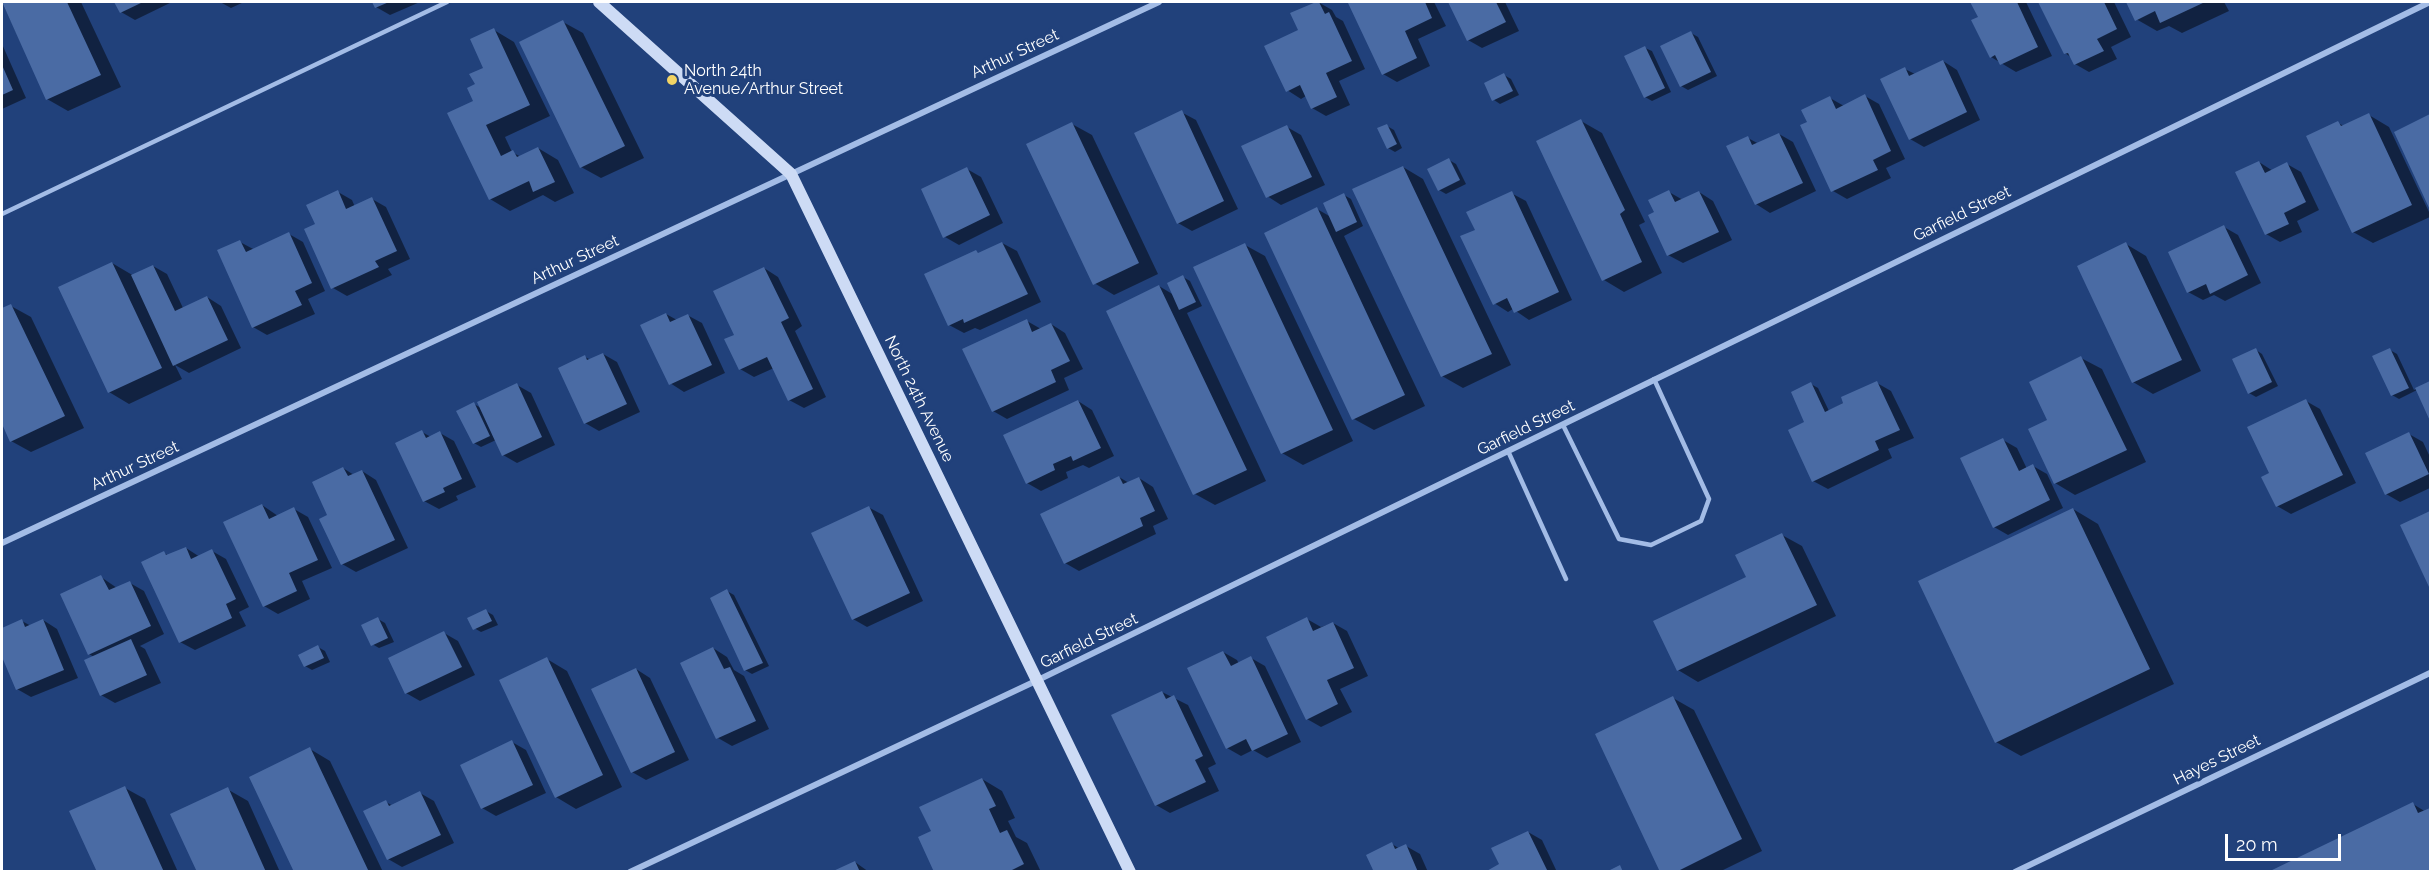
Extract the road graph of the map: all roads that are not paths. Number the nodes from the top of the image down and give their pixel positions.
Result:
1 (447, 2) edge
2 (598, 2) edge
3 (1160, 2) edge
4 (2430, 2) edge
5 (791, 174) junction
6 (2, 214) edge
7 (1654, 379) junction
8 (1563, 425) junction
9 (1508, 451) junction
10 (2, 543) edge
11 (1566, 579) dead end
12 (2430, 673) edge
13 (1038, 680) junction
14 (630, 872) edge
15 (1130, 872) edge
16 (2015, 872) edge

1 - 6 lane
2 - 5 street, North 24th Avenue
3 - 5 street, Arthur Street
4 - 7 street, Garfield Street
5 - 10 street, Arthur Street
5 - 13 street, North 24th Avenue
7 - 8 street, Garfield Street
7 - 8 lane
8 - 9 street, Garfield Street
9 - 11 lane
9 - 13 street, Garfield Street
12 - 16 street, Hayes Street
13 - 14 street, Garfield Street
13 - 15 street, North 24th Avenue

